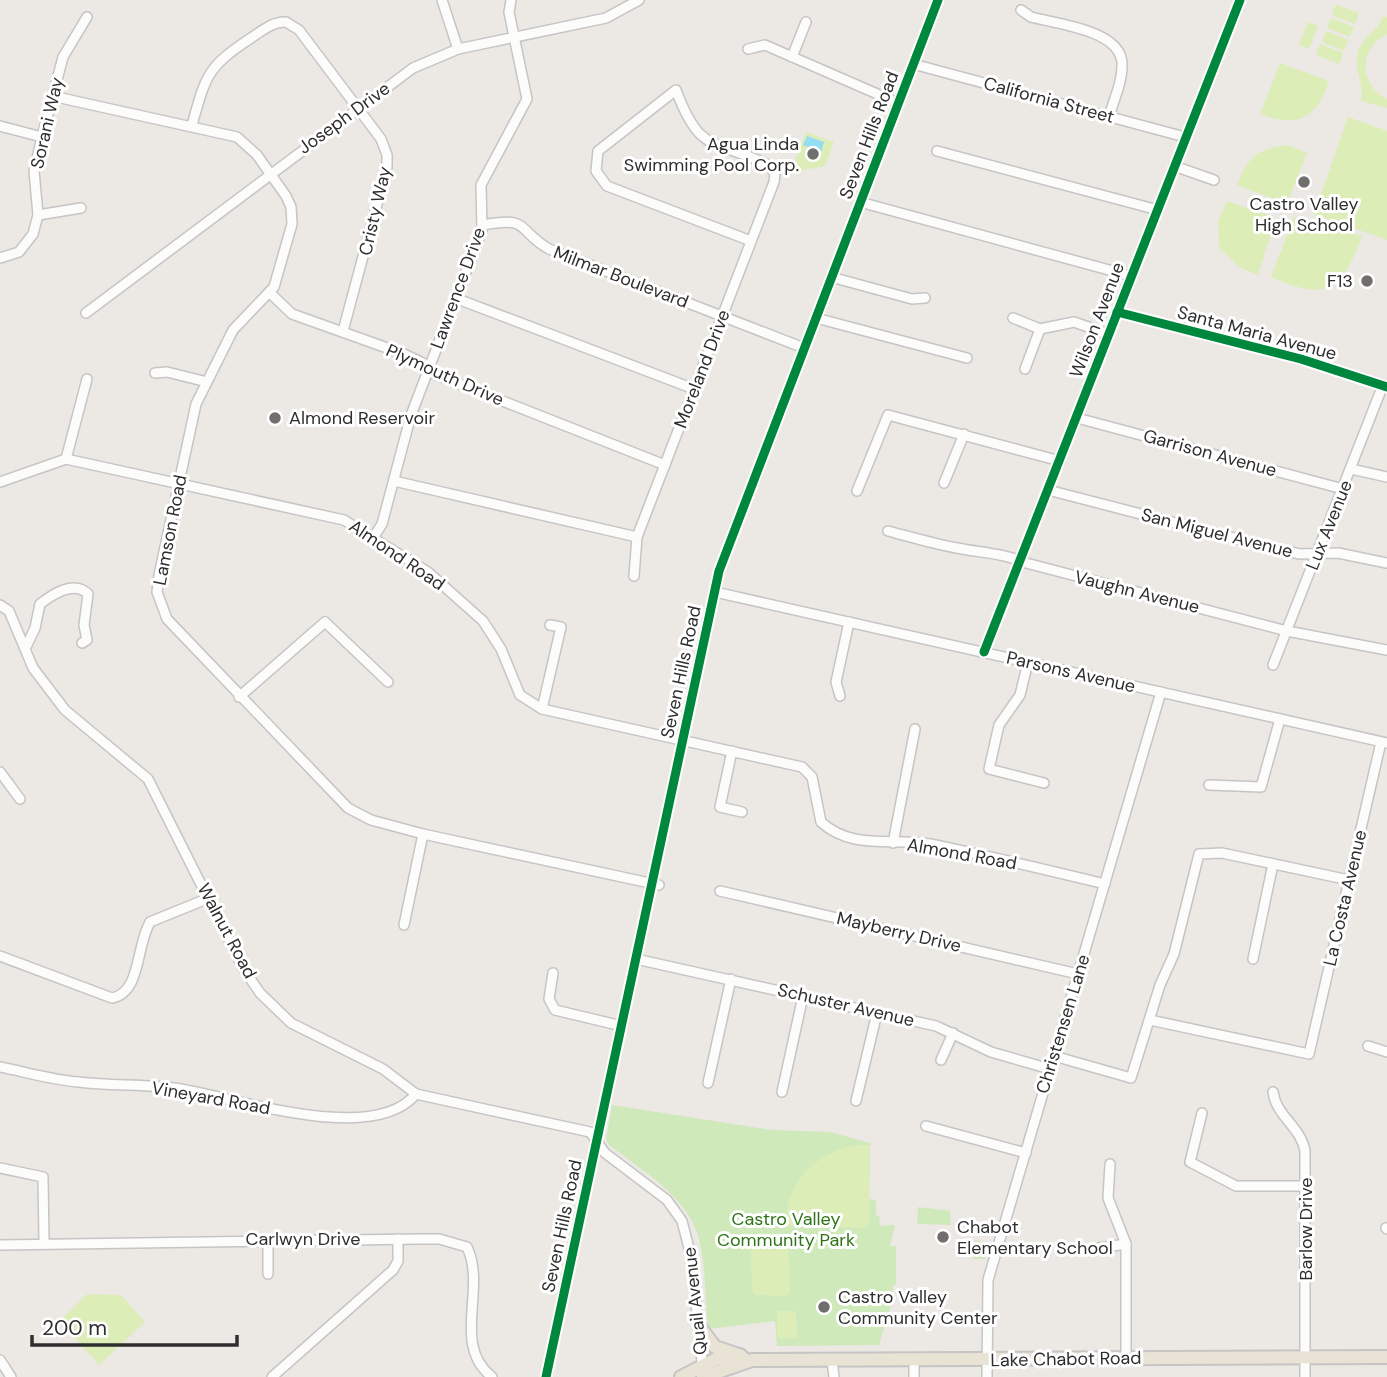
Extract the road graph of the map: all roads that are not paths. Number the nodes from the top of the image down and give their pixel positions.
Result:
1 (442, 0) edge
2 (511, 0) edge
3 (639, 0) edge
4 (938, 0) edge
5 (1240, 0) edge
6 (1021, 10) dead end
7 (87, 18) dead end
8 (806, 22) dead end
9 (513, 35) junction
10 (458, 49) junction
11 (748, 49) dead end
12 (792, 57) junction
13 (913, 64) junction
14 (52, 96) junction
15 (898, 103) junction
16 (356, 108) junction
17 (1109, 116) junction
18 (192, 125) junction
19 (0, 126) edge
20 (42, 137) junction
21 (1185, 137) junction
22 (937, 151) dead end
23 (1174, 166) junction
24 (270, 173) junction
25 (1214, 180) dead end
26 (860, 202) junction
27 (81, 208) dead end
28 (1158, 210) junction
29 (38, 215) junction
30 (483, 225) junction
31 (751, 241) junction
32 (0, 258) edge
33 (1131, 276) junction
34 (831, 277) junction
35 (269, 292) junction
36 (455, 298) junction
37 (925, 298) dead end
38 (1117, 312) junction
39 (86, 313) dead end
40 (722, 316) junction
41 (816, 318) junction
42 (1013, 318) dead end
43 (1040, 329) junction
44 (343, 331) junction
45 (1108, 334) junction
46 (804, 348) junction
47 (967, 358) dead end
48 (428, 369) junction
49 (1025, 369) dead end
50 (155, 373) dead end
51 (87, 379) dead end
52 (208, 382) junction
53 (1385, 386) edge
54 (694, 389) junction
55 (1077, 418) junction
56 (964, 435) junction
57 (66, 459) junction
58 (1060, 461) junction
59 (665, 464) junction
60 (1351, 469) junction
61 (1387, 477) edge
62 (394, 481) junction
63 (0, 482) edge
64 (179, 483) junction
65 (944, 483) dead end
66 (1343, 489) junction
67 (1048, 490) junction
68 (857, 491) dead end
69 (888, 531) dead end
70 (637, 537) junction
71 (373, 538) junction
72 (1317, 554) junction
73 (1020, 561) junction
74 (1387, 563) edge
75 (634, 576) dead end
76 (715, 592) junction
77 (0, 605) edge
78 (849, 622) junction
79 (550, 625) dead end
80 (1287, 631) junction
81 (82, 643) dead end
82 (26, 647) junction
83 (1387, 650) edge
84 (984, 652) junction
85 (1028, 662) junction
86 (1273, 665) dead end
87 (388, 682) dead end
88 (1161, 692) junction
89 (239, 696) junction
90 (840, 696) dead end
91 (542, 709) junction
92 (1280, 719) junction
93 (915, 729) dead end
94 (682, 741) junction
95 (1384, 742) edge
96 (732, 751) junction
97 (0, 772) edge
98 (1044, 783) dead end
99 (1209, 785) dead end
100 (20, 799) dead end
101 (742, 812) dead end
102 (423, 834) junction
103 (893, 843) junction
104 (1273, 864) junction
105 (1349, 880) junction
106 (655, 884) junction
107 (1105, 884) junction
108 (720, 891) dead end
109 (209, 898) junction
110 (404, 925) dead end
111 (0, 956) edge
112 (1253, 958) dead end
113 (636, 959) junction
114 (553, 973) dead end
115 (1078, 974) junction
116 (731, 979) junction
117 (803, 996) junction
118 (877, 1013) junction
119 (1150, 1020) junction
120 (622, 1026) junction
121 (953, 1033) junction
122 (1368, 1046) dead end
123 (1387, 1052) edge
124 (1054, 1056) junction
125 (941, 1060) dead end
126 (0, 1068) edge
127 (1050, 1069) junction
128 (708, 1083) dead end
129 (782, 1092) dead end
130 (1273, 1092) dead end
131 (416, 1094) junction
132 (856, 1101) dead end
133 (1202, 1113) dead end
134 (926, 1126) dead end
135 (597, 1140) junction
136 (1026, 1153) junction
137 (1110, 1164) dead end
138 (0, 1168) edge
139 (1306, 1186) junction
140 (398, 1239) junction
141 (268, 1240) junction
142 (44, 1242) junction
143 (1126, 1244) junction
144 (0, 1245) edge
145 (1099, 1248) dead end
146 (268, 1274) dead end
147 (699, 1326) junction
148 (740, 1357) junction
149 (1306, 1357) junction
150 (1387, 1357) edge
151 (1126, 1358) junction
152 (0, 1360) edge
153 (832, 1360) junction
154 (914, 1360) junction
155 (986, 1360) junction
156 (703, 1373) edge
157 (11, 1377) edge
158 (272, 1377) edge
159 (492, 1377) edge
160 (546, 1377) edge
161 (681, 1377) edge
162 (834, 1377) edge
163 (914, 1377) edge
164 (987, 1377) edge
165 (1305, 1377) edge

1 - 10 street
2 - 9 street, Lawrence Drive
3 - 9 street, Joseph Drive
4 - 13 street, Seven Hills Road
5 - 21 street, Wilson Avenue
6 - 17 street
7 - 14 street, Sorani Way
8 - 12 street
9 - 10 street, Joseph Drive
9 - 30 street, Lawrence Drive
10 - 16 street, Joseph Drive
11 - 12 street
12 - 15 street
13 - 15 street, Seven Hills Road
13 - 17 street, California Street
14 - 18 street, Lamson Road
14 - 20 street, Sorani Way
15 - 26 street, Seven Hills Road
16 - 18 street, Cristy Way
16 - 24 street, Joseph Drive
16 - 44 street, Cristy Way
17 - 21 street, California Street
18 - 24 street, Lamson Road
19 - 20 street
20 - 29 street, Sorani Way
21 - 23 street, Wilson Avenue
22 - 28 street
23 - 25 street
23 - 28 street, Wilson Avenue
24 - 35 street, Lamson Road
24 - 39 street, Joseph Drive
26 - 33 street
26 - 34 street, Seven Hills Road
27 - 29 street
28 - 33 street, Wilson Avenue
29 - 32 street
30 - 36 street, Lawrence Drive
30 - 40 street, Milmar Boulevard
31 - 31 street, Moreland Drive
31 - 40 street, Moreland Drive
33 - 38 street, Wilson Avenue
34 - 37 street
34 - 41 street, Seven Hills Road
35 - 44 street, Plymouth Drive
35 - 52 street, Lamson Road
36 - 48 street, Lawrence Drive
36 - 54 street
38 - 45 street, Wilson Avenue
38 - 53 street, Santa Maria Avenue
40 - 46 street, Milmar Boulevard
40 - 54 street, Moreland Drive
41 - 46 street, Seven Hills Road
41 - 47 street
42 - 43 street
43 - 45 street
43 - 49 street
44 - 48 street, Plymouth Drive
45 - 55 street, Wilson Avenue
46 - 76 street, Seven Hills Road
48 - 59 street, Plymouth Drive
48 - 62 street, Lawrence Drive
50 - 52 street
51 - 57 street
52 - 64 street, Lamson Road
53 - 60 street, Lux Avenue
54 - 59 street, Moreland Drive
55 - 58 street, Wilson Avenue
55 - 66 street, Garrison Avenue
56 - 58 street
56 - 65 street
56 - 68 street
57 - 63 street
57 - 64 street, Almond Road
58 - 67 street, Wilson Avenue
59 - 70 street, Moreland Drive
60 - 61 street
60 - 66 street, Lux Avenue
62 - 70 street
62 - 71 street, Lawrence Drive
64 - 71 street, Almond Road
64 - 89 street, Lamson Road
66 - 72 street, Lux Avenue
67 - 72 street, San Miguel Avenue
67 - 73 street, Wilson Avenue
69 - 73 street, Vaughn Avenue
70 - 75 street, Moreland Drive
71 - 91 street, Almond Road
72 - 74 street, San Miguel Avenue
72 - 80 street, Lux Avenue
73 - 80 street, Vaughn Avenue
73 - 84 street, Wilson Avenue
76 - 78 street, Parsons Avenue
76 - 94 street, Seven Hills Road
77 - 82 street, Walnut Road
78 - 84 street, Parsons Avenue
78 - 90 street
79 - 91 street
80 - 83 street, Vaughn Avenue
80 - 86 street, Lux Avenue
81 - 82 street
82 - 109 street, Walnut Road
84 - 85 street, Parsons Avenue
85 - 88 street, Parsons Avenue
85 - 98 street
87 - 89 street
88 - 92 street, Parsons Avenue
88 - 107 street, Christensen Lane
89 - 102 street, Lamson Road
91 - 94 street, Almond Road
92 - 95 street, Parsons Avenue
92 - 99 street
93 - 103 street
94 - 96 street, Almond Road
94 - 106 street, Seven Hills Road
95 - 105 street, La Costa Avenue
96 - 101 street
96 - 103 street, Almond Road
97 - 100 street
102 - 106 street, Lamson Road
102 - 110 street
103 - 107 street, Almond Road
104 - 105 street
104 - 112 street
104 - 119 street
105 - 119 street, La Costa Avenue
106 - 113 street, Seven Hills Road
107 - 115 street, Christensen Lane
108 - 115 street, Mayberry Drive
109 - 111 street
109 - 131 street, Walnut Road
113 - 116 street, Schuster Avenue
113 - 120 street, Seven Hills Road
114 - 120 street
115 - 124 street, Christensen Lane
116 - 117 street, Schuster Avenue
116 - 128 street
117 - 118 street, Schuster Avenue
117 - 129 street
118 - 121 street, Schuster Avenue
118 - 132 street
119 - 124 street
120 - 135 street, Seven Hills Road
121 - 125 street
121 - 127 street, Schuster Avenue
122 - 123 street
124 - 127 street, Christensen Lane
126 - 131 street, Vineyard Road
127 - 136 street, Christensen Lane
130 - 139 street, Barlow Drive
131 - 135 street, Walnut Road
133 - 139 street
134 - 136 street
135 - 147 street, Quail Avenue
135 - 160 street, Seven Hills Road
136 - 155 street, Christensen Lane
137 - 143 street
138 - 142 street
139 - 149 street, Barlow Drive
140 - 141 street, Carlwyn Drive
140 - 158 street
140 - 159 street, Carlwyn Drive
141 - 142 street, Carlwyn Drive
141 - 146 street
142 - 144 street, Carlwyn Drive
143 - 145 street
143 - 151 street
147 - 148 main road
147 - 156 street, Quail Avenue
148 - 153 main road, Lake Chabot Road
148 - 156 main road, Lake Chabot Road
149 - 150 main road, Lake Chabot Road
149 - 151 main road, Lake Chabot Road
149 - 165 street, Barlow Drive
151 - 155 main road, Lake Chabot Road
152 - 157 street
153 - 154 main road, Lake Chabot Road
153 - 162 street
154 - 155 main road, Lake Chabot Road
154 - 163 street
155 - 164 street, Christensen Lane
156 - 161 main road, Lake Chabot Road

